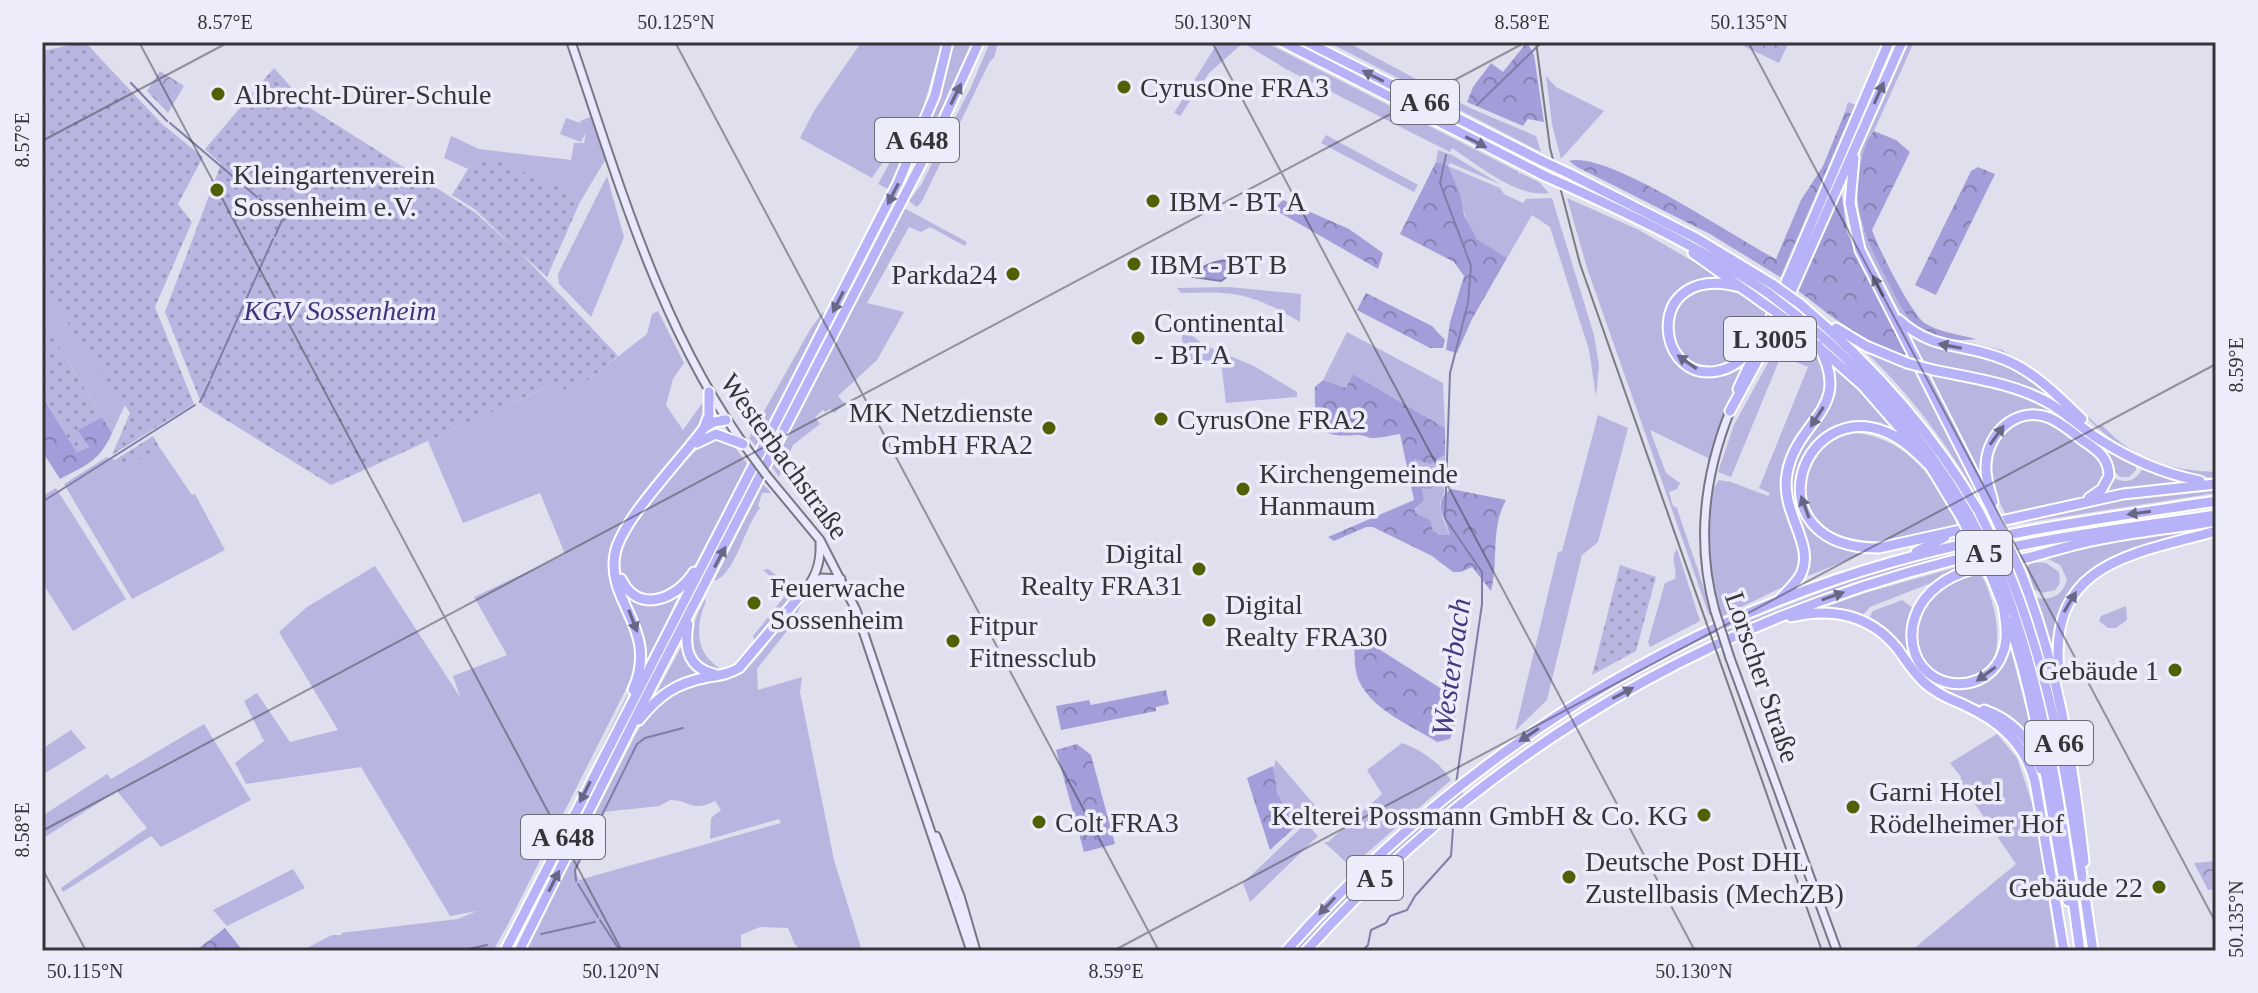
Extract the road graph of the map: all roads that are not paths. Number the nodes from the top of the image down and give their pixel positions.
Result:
1 (571, 42) edge
2 (948, 42) edge
3 (980, 42) edge
4 (1283, 42) edge
5 (1307, 42) edge
6 (1889, 42) edge
7 (1902, 42) edge
8 (1857, 145) junction
9 (1669, 234) junction
10 (1740, 287) junction
11 (1768, 294) junction
12 (1797, 315) junction
13 (1893, 316) junction
14 (1767, 323) junction
15 (1818, 345) junction
16 (709, 392) junction
17 (1730, 411) junction
18 (726, 420) junction
19 (707, 432) junction
20 (743, 444) junction
21 (2107, 444) junction
22 (1930, 466) junction
23 (2215, 484) edge
24 (2216, 501) edge
25 (2080, 502) junction
26 (1993, 509) junction
27 (1970, 515) junction
28 (2216, 515) edge
29 (2216, 521) edge
30 (1959, 530) junction
31 (2216, 531) edge
32 (820, 540) junction
33 (708, 554) junction
34 (1906, 558) junction
35 (2005, 574) junction
36 (841, 579) junction
37 (813, 582) junction
38 (803, 592) joint
39 (1778, 602) junction
40 (2003, 604) junction
41 (690, 614) junction
42 (1761, 626) junction
43 (717, 675) junction
44 (1962, 704) junction
45 (2062, 706) junction
46 (620, 723) junction
47 (629, 732) junction
48 (2048, 790) junction
49 (2088, 918) junction
50 (505, 951) edge
51 (519, 951) edge
52 (973, 951) edge
53 (1286, 951) edge
54 (1306, 951) edge
55 (1837, 951) edge
56 (2064, 951) edge
57 (2080, 951) edge
58 (2093, 951) edge

1 - 16 main road, Westerbachstraße
2 -> 33 highway, A 648
41 -> 3 highway, A 648
4 -> 9 highway, A 66, bridge
11 -> 5 highway, A 66, bridge
6 - 14 highway, L 3005
8 -> 7 highway, L 3005
13 -> 8 highway
8 - 17 highway, L 3005
9 - 10 highway
9 - 11 highway, A 66
10 - 11 highway
14 -> 10 highway
11 - 12 highway, bridge
11 - 12 highway, A 66, bridge
12 - 15 highway
12 - 21 highway, bridge
12 - 27 highway, A 66
21 -> 13 highway
13 - 26 highway
14 - 17 highway, L 3005
15 - 22 highway
15 -> 39 highway
16 - 18 main road, Westerbachstraße
16 - 19 highway
17 - 55 main road, Lorscher Straße, bridge
18 - 19 highway
18 - 20 main road, Westerbachstraße
19 - 20 highway
19 - 33 highway
19 -> 46 highway
20 - 32 main road, Westerbachstraße, bridge
21 - 23 highway
22 - 27 highway
30 -> 22 highway
23 - 25 highway
24 -> 34 highway, A 5
26 -> 25 highway
25 - 30 highway
26 - 35 highway, bridge
27 - 35 highway, bridge
27 - 35 highway, A 66, bridge
42 -> 28 highway, A 5
40 -> 29 highway
30 - 34 highway
45 -> 31 highway
32 - 36 main road, Westerbachstraße
32 - 37 main road
33 - 46 highway, A 648
34 - 39 highway, A 5
35 - 40 highway
35 - 45 highway
35 - 49 highway, A 66
35 - 57 highway, A 66
36 - 37 main road
36 - 52 main road, Westerbachstraße
37 - 38 main road
38 - 43 highway
39 -> 53 highway, A 5
40 - 48 highway
41 - 43 highway
41 - 47 highway, A 648
42 - 44 highway
54 -> 42 highway, A 5
43 - 47 highway
44 - 48 highway
44 - 56 highway
45 - 49 highway
46 -> 50 highway, A 648
51 -> 47 highway, A 648
48 - 57 highway
49 - 58 highway, A 66

